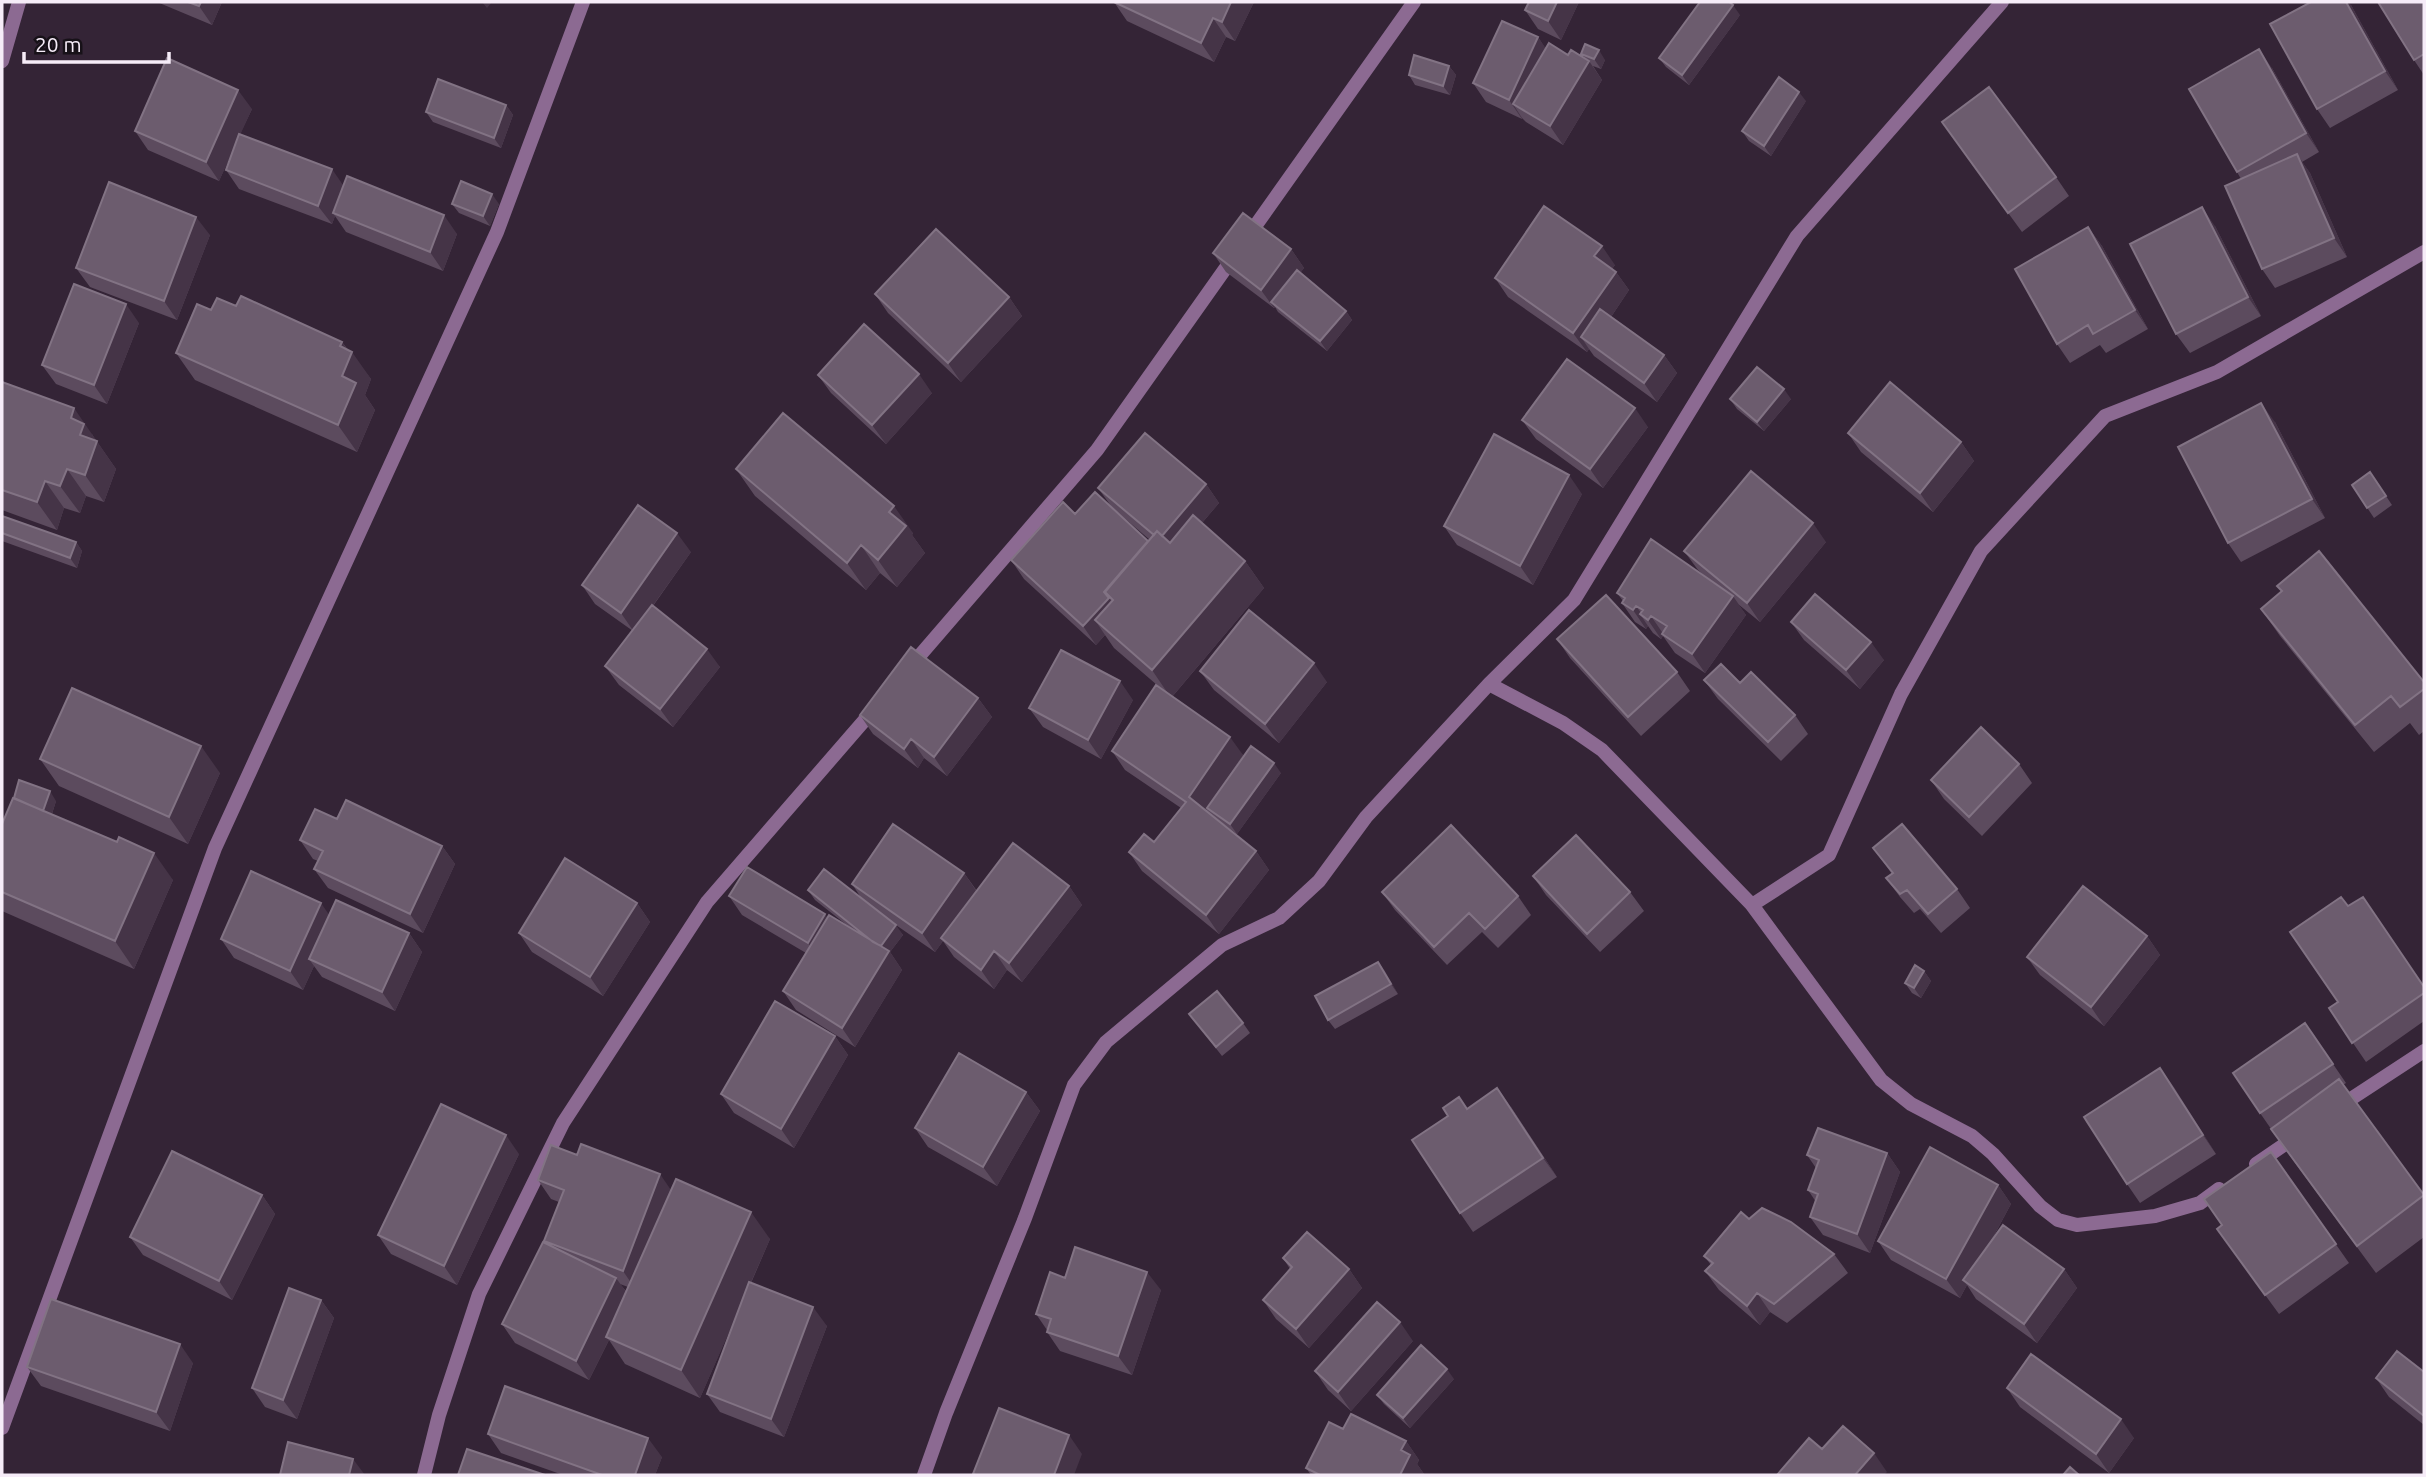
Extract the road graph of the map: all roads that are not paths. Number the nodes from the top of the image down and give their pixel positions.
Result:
1 (19, 2) edge
2 (583, 2) edge
3 (1414, 2) edge
4 (2002, 2) edge
5 (2, 61) edge
6 (2424, 252) edge
7 (1489, 684) junction
8 (1752, 905) junction
9 (2424, 1051) edge
10 (2, 1428) edge
11 (424, 1475) edge
12 (924, 1475) edge

1 - 5 street
2 - 10 street
3 - 11 street
4 - 7 street
6 - 8 street
7 - 8 street
7 - 12 street
8 - 9 street

